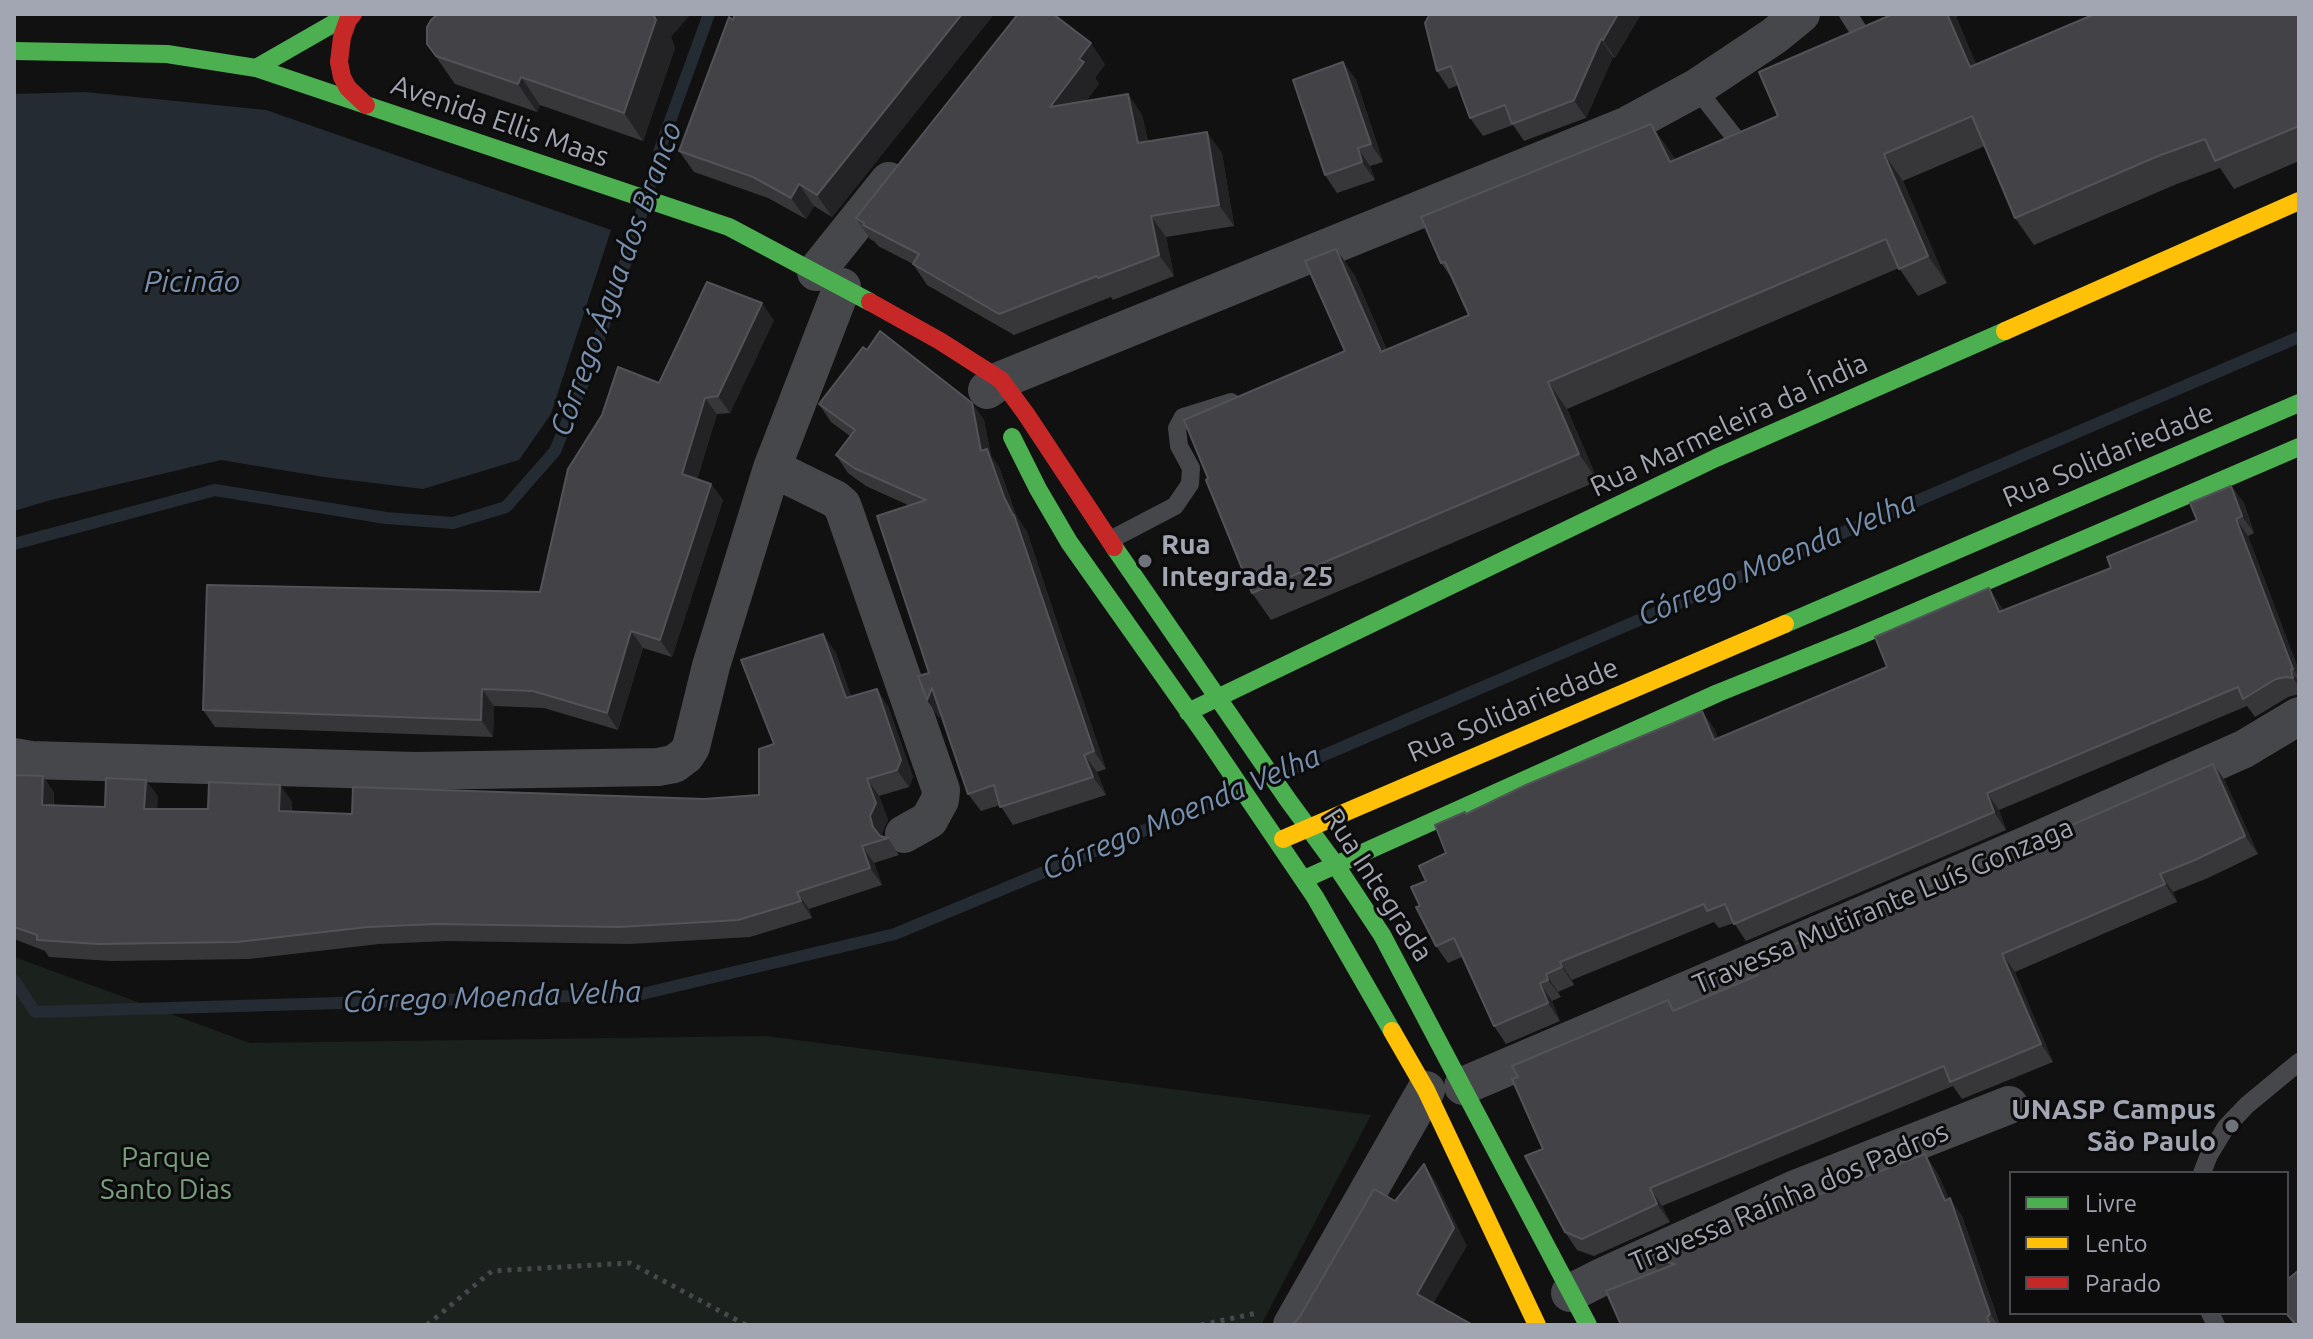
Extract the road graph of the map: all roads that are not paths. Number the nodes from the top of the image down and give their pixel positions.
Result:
1 (352, 14) edge
2 (1801, 14) edge
3 (1848, 14) edge
4 (1864, 39) edge
5 (14, 51) edge
6 (256, 68) junction
7 (1696, 88) junction
8 (366, 105) junction
9 (1740, 144) edge
10 (914, 149) edge
11 (2299, 201) edge
12 (829, 280) junction
13 (1253, 395) edge
14 (996, 398) junction
15 (2287, 408) edge
16 (2297, 455) edge
17 (772, 468) junction
18 (1109, 540) junction
19 (1219, 698) junction
20 (1188, 712) junction
21 (2299, 716) edge
22 (14, 757) edge
23 (1309, 828) junction
24 (904, 834) dead end
25 (1278, 842) junction
26 (1335, 864) junction
27 (1303, 880) junction
28 (2299, 1062) edge
29 (1463, 1086) junction
30 (1426, 1090) junction
31 (2009, 1105) dead end
32 (2203, 1171) edge
33 (1579, 1309) edge
34 (1292, 1325) edge
35 (1537, 1325) edge

1 - 6 main road
1 - 8 main road
2 - 7 street
3 - 4 lane
5 - 6 main road, Avenida Ellis Maas
6 - 8 main road, Avenida Ellis Maas
7 - 9 lane
7 - 14 street
8 - 12 main road, Avenida Ellis Maas
10 - 12 street
11 - 19 main road, Rua Marmeleira da Índia
12 - 14 main road, Avenida Ellis Maas
12 - 17 street
13 - 18 lane
14 - 18 main road, Rua Integrada
14 - 20 main road
15 - 16 street
15 - 23 main road, Rua Solidariedade
16 - 26 main road
17 - 22 street
17 - 24 street
18 - 19 main road, Rua Integrada
19 - 20 main road, Rua Marmeleira da Índia
19 - 23 main road, Rua Integrada
20 - 25 main road
21 - 29 street, Travessa Mutirante Luís Gonzaga
23 - 25 main road, Rua Solidariedade
23 - 26 main road, Rua Integrada
25 - 27 main road
26 - 27 main road
26 - 29 main road, Rua Integrada
27 - 30 main road
28 - 32 lane
29 - 33 main road, Rua Integrada
30 - 34 street
30 - 35 main road
31 - 33 street, Travessa Raínha dos Padros

